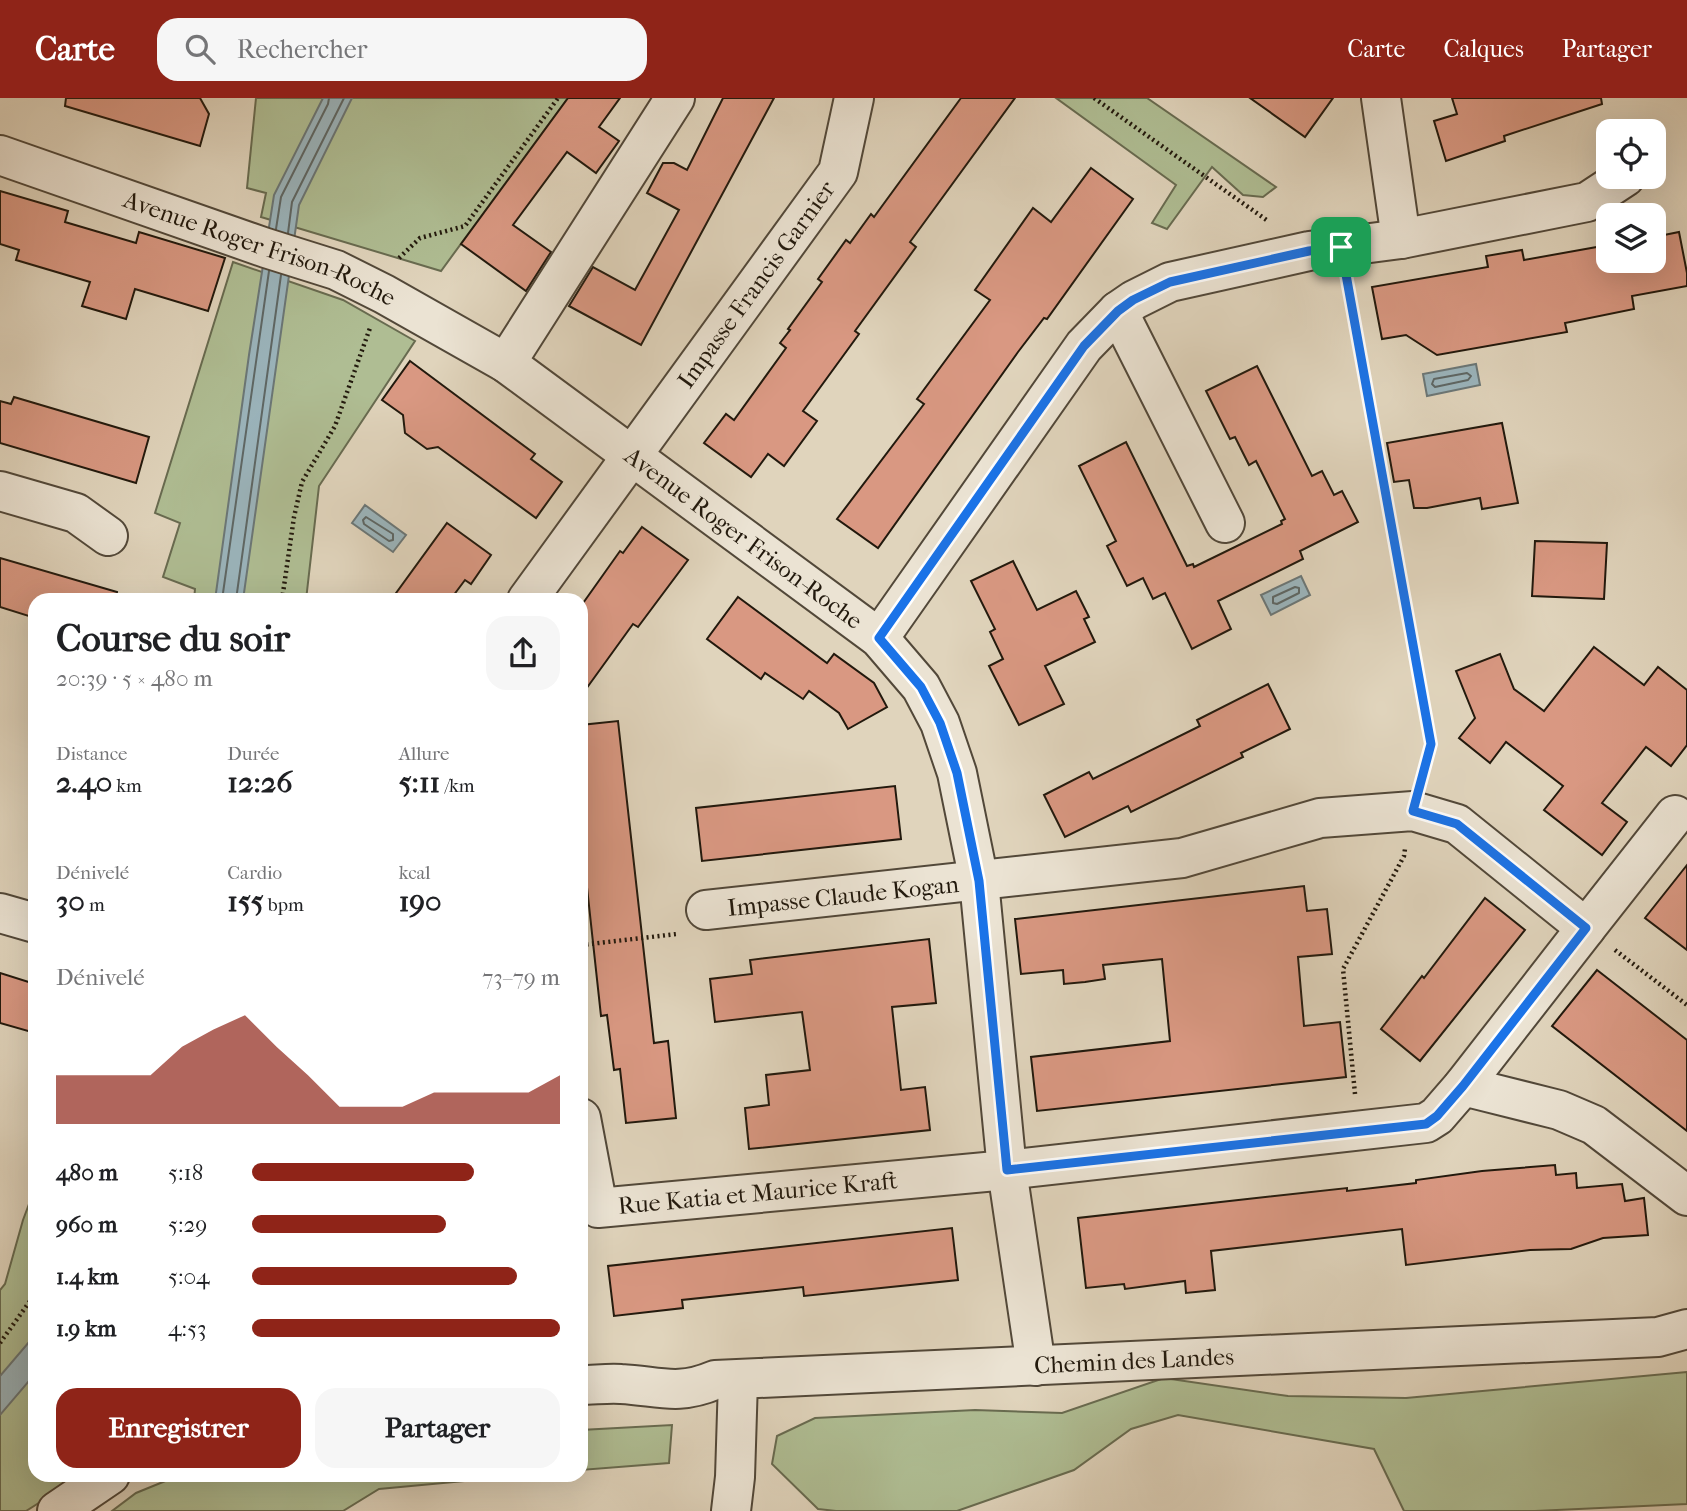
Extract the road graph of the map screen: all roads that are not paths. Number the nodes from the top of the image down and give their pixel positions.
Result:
1 (675, 98) edge
2 (854, 98) edge
3 (1381, 98) edge
4 (0, 155) edge
5 (1607, 189) edge
6 (1401, 239) junction
7 (1118, 311) junction
8 (506, 363) junction
9 (632, 457) junction
10 (0, 491) edge
11 (1225, 523) dead end
12 (108, 536) dead end
13 (532, 593) edge
14 (879, 638) junction
15 (1675, 814) dead end
16 (979, 881) junction
17 (706, 910) road end
18 (0, 913) edge
19 (28, 921) edge
20 (1586, 928) junction
21 (1463, 1086) junction
22 (1007, 1170) junction
23 (1687, 1196) edge
24 (589, 1209) edge
25 (1687, 1329) edge
26 (1036, 1366) junction
27 (738, 1380) junction
28 (588, 1385) edge
29 (100, 1482) edge
30 (57, 1511) edge
31 (731, 1511) edge

1 - 8 street
2 - 9 street, Impasse Francis Garnier
3 - 6 street
4 - 8 street, Avenue Roger Frison-Roche
5 - 6 street
6 - 7 street
7 - 11 street
7 - 14 street
8 - 9 street, Avenue Roger Frison-Roche
9 - 13 street
9 - 14 street, Avenue Roger Frison-Roche
10 - 12 street
14 - 16 street, Avenue Roger Frison-Roche
15 - 20 street, Rue Katia et Maurice Kraft
16 - 17 street, Impasse Claude Kogan
16 - 20 street, Impasse Claude Kogan
16 - 22 street, Avenue Roger Frison-Roche
18 - 19 street
20 - 21 street, Rue Katia et Maurice Kraft
21 - 22 street, Rue Katia et Maurice Kraft
21 - 23 street
22 - 24 street, Rue Katia et Maurice Kraft
22 - 26 street, Avenue Roger Frison-Roche
25 - 26 street, Chemin des Landes
26 - 27 street, Chemin des Landes
27 - 28 street, Chemin des Landes
27 - 31 street
29 - 30 street

